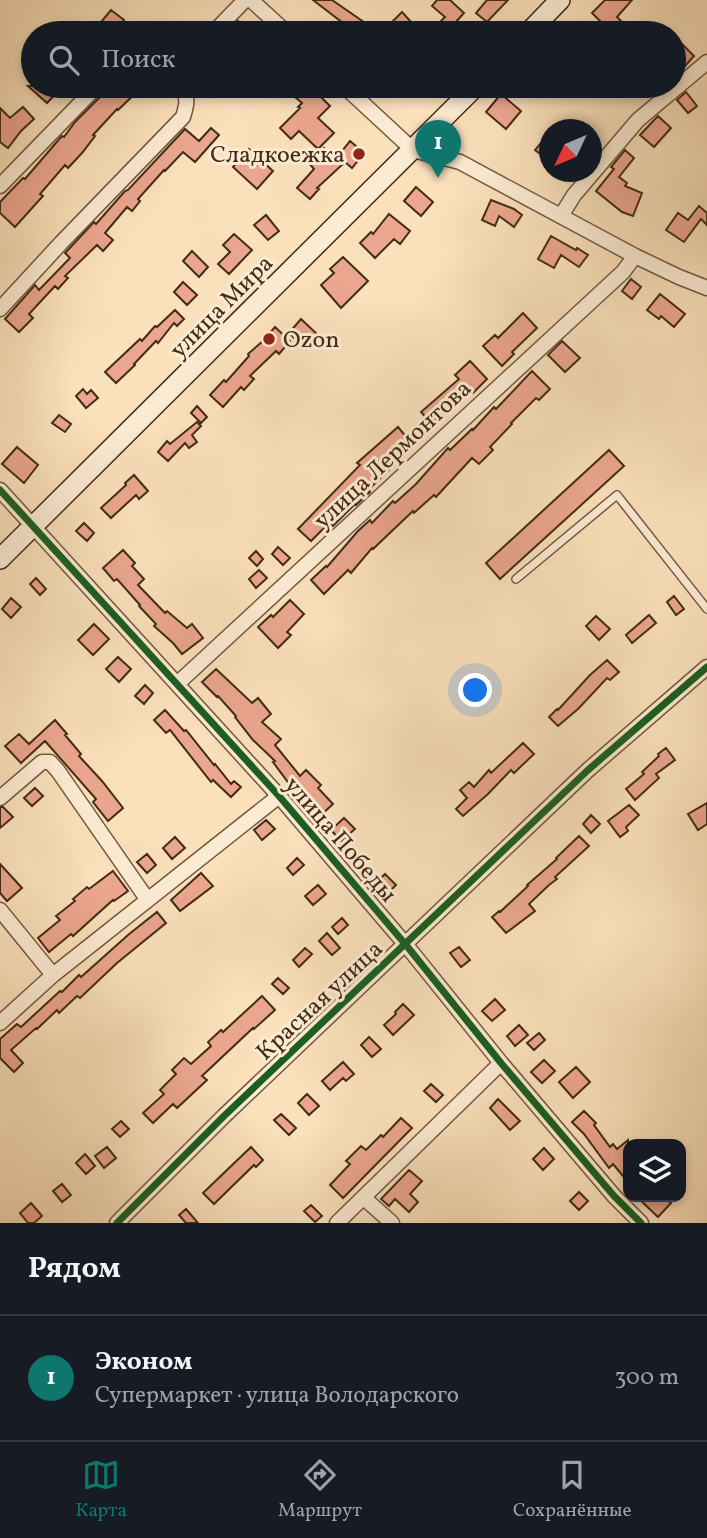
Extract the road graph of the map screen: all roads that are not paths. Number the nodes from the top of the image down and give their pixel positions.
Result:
1 (560, 0) edge
2 (255, 2) edge
3 (229, 21) edge
4 (275, 21) edge
5 (540, 21) edge
6 (707, 62) edge
7 (686, 80) edge
8 (85, 98) edge
9 (185, 98) edge
10 (357, 98) edge
11 (464, 98) edge
12 (664, 98) edge
13 (413, 149) junction
14 (0, 186) edge
15 (561, 216) junction
16 (635, 256) junction
17 (707, 271) edge
18 (701, 286) edge
19 (0, 309) edge
20 (0, 490) edge
21 (33, 527) junction
22 (0, 559) edge
23 (516, 579) dead end
24 (707, 609) edge
25 (707, 667) edge
26 (177, 684) junction
27 (279, 796) junction
28 (0, 798) edge
29 (148, 899) junction
30 (0, 910) edge
31 (406, 945) junction
32 (54, 975) junction
33 (0, 1023) edge
34 (500, 1063) junction
35 (364, 1198) junction
36 (117, 1223) edge
37 (337, 1223) edge
38 (392, 1223) edge
39 (641, 1223) edge

1 - 5 main road
2 - 3 street
2 - 4 street
6 - 7 street
8 - 14 street
9 - 19 street
10 - 13 street
11 - 13 main road, улица Мира
12 - 15 street
13 - 15 street
13 - 21 main road, улица Мира
15 - 16 street
16 - 18 street
16 - 26 street, улица Лермонтова
17 - 18 street
20 - 21 street, улица Победы
21 - 22 main road, улица Мира
21 - 26 street, улица Победы
23 - 24 lane
25 - 31 street, Красная улица
26 - 27 street, улица Победы
27 - 29 street
27 - 31 street, улица Победы
28 - 29 street
29 - 32 street
30 - 32 street
31 - 34 street, улица Победы
31 - 36 street, Красная улица
32 - 33 street
34 - 35 street
34 - 39 street, улица Победы
35 - 37 street
35 - 38 street

